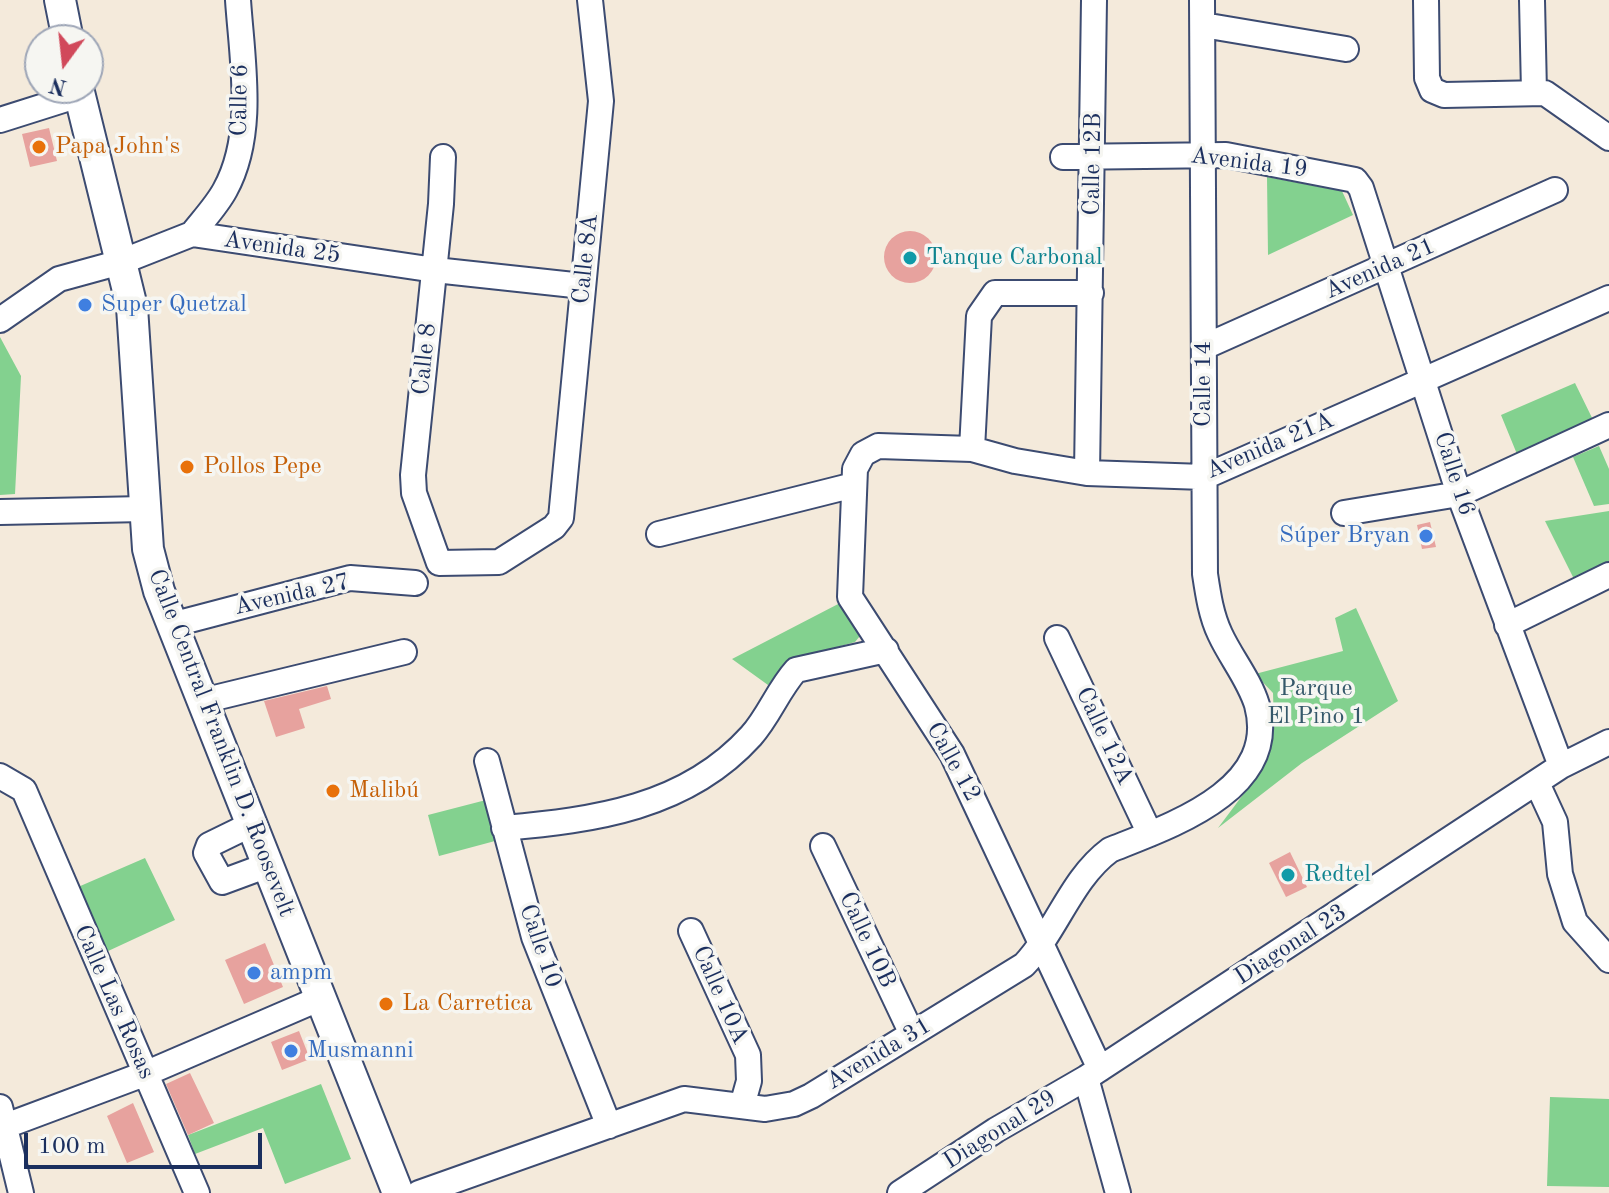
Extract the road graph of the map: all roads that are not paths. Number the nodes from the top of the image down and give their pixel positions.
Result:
1 (60, 0) edge
2 (238, 0) edge
3 (590, 0) edge
4 (1094, 0) edge
5 (1202, 0) edge
6 (1426, 0) edge
7 (1532, 0) edge
8 (65, 24) edge
9 (1203, 25) junction
10 (1346, 49) dead end
11 (1534, 92) junction
12 (44, 104) edge
13 (82, 104) edge
14 (0, 120) edge
15 (1609, 138) edge
16 (1205, 155) junction
17 (443, 157) dead end
18 (1063, 157) dead end
19 (1094, 157) junction
20 (1355, 180) joint
21 (1555, 190) dead end
22 (192, 234) junction
23 (121, 262) junction
24 (1385, 267) junction
25 (435, 270) junction
26 (583, 286) junction
27 (1091, 293) junction
28 (1609, 298) edge
29 (0, 320) edge
30 (1204, 347) junction
31 (1423, 380) junction
32 (1609, 425) edge
33 (972, 449) junction
34 (863, 454) joint
35 (1087, 473) junction
36 (1204, 477) junction
37 (854, 485) junction
38 (1459, 494) junction
39 (144, 509) junction
40 (0, 512) edge
41 (1344, 513) dead end
42 (561, 518) joint
43 (659, 534) dead end
44 (1609, 575) edge
45 (415, 583) dead end
46 (171, 625) junction
47 (1507, 625) junction
48 (1057, 638) dead end
49 (886, 650) junction
50 (404, 652) dead end
51 (202, 701) junction
52 (1609, 742) edge
53 (1253, 757) joint
54 (487, 761) dead end
55 (1561, 766) junction
56 (0, 776) edge
57 (1537, 783) junction
58 (252, 824) junction
59 (504, 828) junction
60 (1150, 834) junction
61 (823, 846) dead end
62 (268, 865) junction
63 (691, 931) dead end
64 (1043, 944) junction
65 (1609, 960) edge
66 (321, 998) junction
67 (912, 1034) junction
68 (147, 1073) junction
69 (1093, 1073) junction
70 (742, 1106) junction
71 (2, 1121) edge
72 (609, 1126) junction
73 (21, 1193) edge
74 (197, 1193) edge
75 (398, 1193) edge
76 (419, 1193) edge
77 (900, 1193) edge
78 (1118, 1193) edge

1 - 8 main road
2 - 22 street, Calle 6
3 - 26 street, Calle 8A
4 - 19 street, Calle 12B
5 - 9 street, Calle 14
6 - 11 street
7 - 11 street
9 - 10 street
9 - 16 street, Calle 14
11 - 15 street
12 - 14 street
13 - 23 main road, Calle Central Franklin D. Roosevelt
16 - 19 street, Avenida 19
16 - 20 street, Avenida 19
16 - 30 street, Calle 14
17 - 25 street, Calle 8
18 - 19 street, Avenida 19
19 - 27 street, Calle 12B
20 - 24 street, Calle 16
21 - 24 street, Avenida 21
22 - 23 street, Avenida 25
22 - 25 street, Avenida 25
23 - 29 street, Avenida 25
23 - 39 main road, Calle Central Franklin D. Roosevelt
24 - 30 street, Avenida 21
24 - 31 street, Calle 16
25 - 26 street, Avenida 25
25 - 42 street, Calle 8
26 - 42 street, Calle 8A
27 - 33 street
27 - 35 street, Calle 12B
28 - 31 street, Avenida 21A
30 - 36 street, Calle 14
31 - 36 street, Avenida 21A
31 - 38 street, Calle 16
32 - 38 street
33 - 34 street, Avenida 21A
33 - 35 street, Avenida 21A
34 - 37 street, Calle 12
35 - 36 street, Avenida 21A
36 - 53 street, Calle 14
37 - 43 street
37 - 49 street, Calle 12
38 - 41 street
38 - 47 street, Calle 16
39 - 40 street
39 - 46 main road, Calle Central Franklin D. Roosevelt
44 - 47 street
45 - 46 street, Avenida 27
46 - 51 main road, Calle Central Franklin D. Roosevelt
47 - 55 street, Calle 16
48 - 60 street, Calle 12A
49 - 59 street
49 - 64 street, Calle 12
50 - 51 street
51 - 58 main road, Calle Central Franklin D. Roosevelt
52 - 55 street, Diagonal 23
53 - 60 street, Avenida 31
54 - 59 street, Calle 10
55 - 57 street, Diagonal 23
56 - 68 street, Calle Las Rosas
57 - 65 street
57 - 69 street, Diagonal 23
58 - 62 main road, Calle Central Franklin D. Roosevelt
58 - 62 street
59 - 72 street, Calle 10
60 - 64 street, Avenida 31
61 - 67 street, Calle 10B
62 - 66 main road, Calle Central Franklin D. Roosevelt
63 - 70 street, Calle 10A
64 - 67 street, Avenida 31
64 - 69 street, Calle 12
66 - 68 street
66 - 75 main road, Calle Central Franklin D. Roosevelt
67 - 70 street, Avenida 31
68 - 71 street
68 - 74 street, Calle Las Rosas
69 - 77 street, Diagonal 29
69 - 78 street, Calle 12
70 - 72 street, Avenida 31
71 - 73 street
72 - 76 street, Avenida 31

